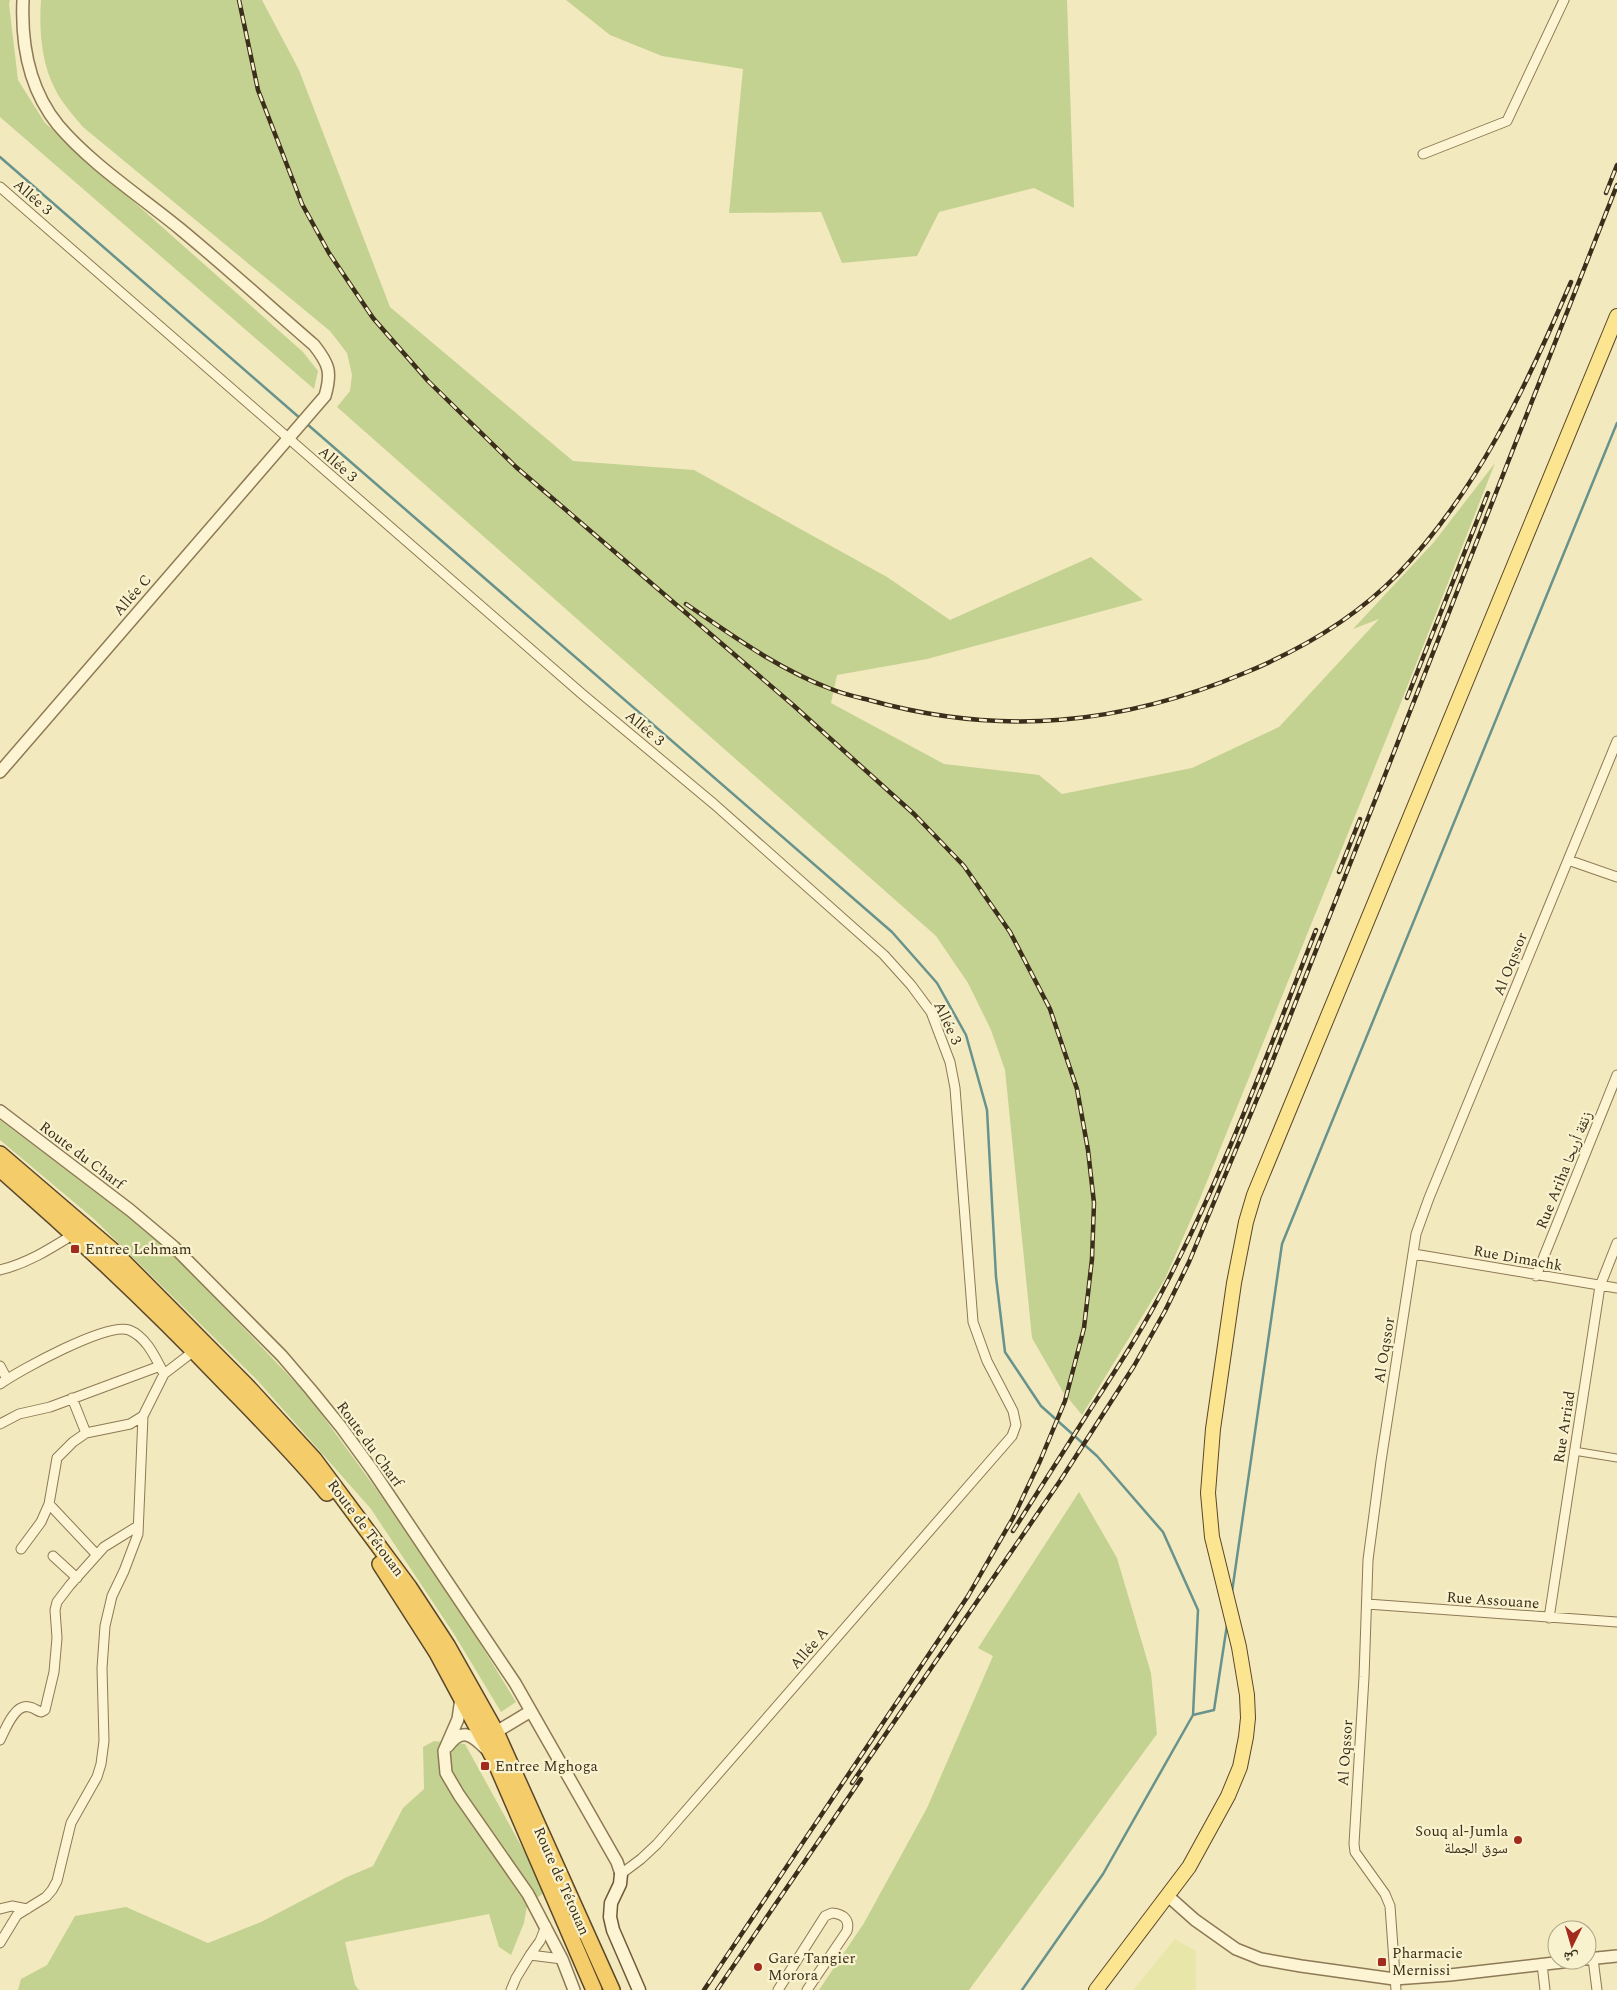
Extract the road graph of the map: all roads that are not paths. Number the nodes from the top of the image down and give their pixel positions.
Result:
1 (23, 0) edge
2 (1564, 0) edge
3 (1423, 154) dead end
4 (0, 187) edge
5 (1617, 316) edge
6 (291, 437) junction
7 (1617, 741) edge
8 (0, 772) edge
9 (1568, 860) junction
10 (1617, 877) edge
11 (1617, 1075) edge
12 (0, 1111) edge
13 (0, 1154) edge
14 (0, 1169) edge
15 (74, 1234) junction
16 (1617, 1243) edge
17 (1414, 1254) junction
18 (0, 1270) edge
19 (1536, 1276) junction
20 (1600, 1286) junction
21 (1617, 1288) edge
22 (194, 1351) junction
23 (0, 1366) edge
24 (160, 1366) junction
25 (164, 1374) junction
26 (4, 1381) edge
27 (72, 1398) junction
28 (143, 1416) junction
29 (0, 1424) edge
30 (86, 1433) junction
31 (1012, 1436) joint
32 (1574, 1451) junction
33 (1617, 1458) edge
34 (49, 1504) junction
35 (138, 1526) junction
36 (21, 1549) dead end
37 (97, 1555) junction
38 (53, 1556) dead end
39 (77, 1578) junction
40 (1367, 1604) junction
41 (1549, 1618) junction
42 (1617, 1622) edge
43 (461, 1698) junction
44 (531, 1711) junction
45 (496, 1732) junction
46 (0, 1740) edge
47 (444, 1752) junction
48 (494, 1759) junction
49 (549, 1869) junction
50 (620, 1874) junction
51 (1168, 1896) junction
52 (0, 1909) edge
53 (27, 1909) junction
54 (546, 1926) junction
55 (0, 1943) edge
56 (530, 1955) junction
57 (1617, 1956) edge
58 (1597, 1958) edge
59 (562, 1959) junction
60 (1547, 1963) edge
61 (1542, 1964) junction
62 (1592, 1970) edge
63 (1395, 1984) edge
64 (511, 1990) edge
65 (574, 1990) edge
66 (594, 1990) edge
67 (612, 1990) edge
68 (639, 1990) edge
69 (778, 1990) edge
70 (807, 1990) edge
71 (1096, 1990) edge
72 (1546, 1990) edge
73 (1597, 1990) edge

1 - 6 street, Allée C
2 - 3 street
4 - 6 street, Allée 3
5 - 51 main road
6 - 8 street, Allée C
6 - 31 street, Allée 3
7 - 9 street, Al Oqssor
9 - 10 street
9 - 17 street, Al Oqssor
11 - 19 street, Rue Ariha زنقة أريحا
12 - 44 street, Route du Charf
13 - 45 highway, Route de Tétouan
14 - 15 highway, Route de Tétouan
15 - 18 street
15 - 22 highway, Route de Tétouan
16 - 20 street, Rue Arriad
17 - 19 street, Rue Dimachk
17 - 40 street, Al Oqssor
19 - 20 street, Rue Dimachk
20 - 21 street, Rue Dimachk
20 - 32 street, Rue Arriad
22 - 25 street
22 - 43 highway, Route de Tétouan
23 - 26 street
24 - 25 street
24 - 26 street
24 - 27 street
25 - 28 street
27 - 29 street
27 - 30 street
28 - 30 street
28 - 35 street
30 - 34 street
31 - 50 street, Allée A
32 - 33 street
32 - 41 street, Rue Arriad
34 - 36 street
34 - 37 street
35 - 37 street
35 - 53 street
37 - 39 street
38 - 39 street
39 - 46 street
40 - 41 street, Rue Assouane
40 - 63 street, Al Oqssor
41 - 42 street, Rue Assouane
43 - 47 street
43 - 48 highway, Route de Tétouan
44 - 45 street
44 - 50 street, Route du Charf
45 - 49 highway, Route de Tétouan
47 - 48 street
47 - 54 street
48 - 49 highway, Route de Tétouan
49 - 66 highway, Route de Tétouan
49 - 67 highway, Route de Tétouan
50 - 68 main road
51 - 63 street
51 - 71 main road
52 - 53 street
53 - 55 street
54 - 56 street
54 - 59 street
56 - 59 street
56 - 64 street
57 - 58 street
59 - 65 street
60 - 61 street
61 - 63 street
61 - 72 street
62 - 73 street
69 - 70 street

